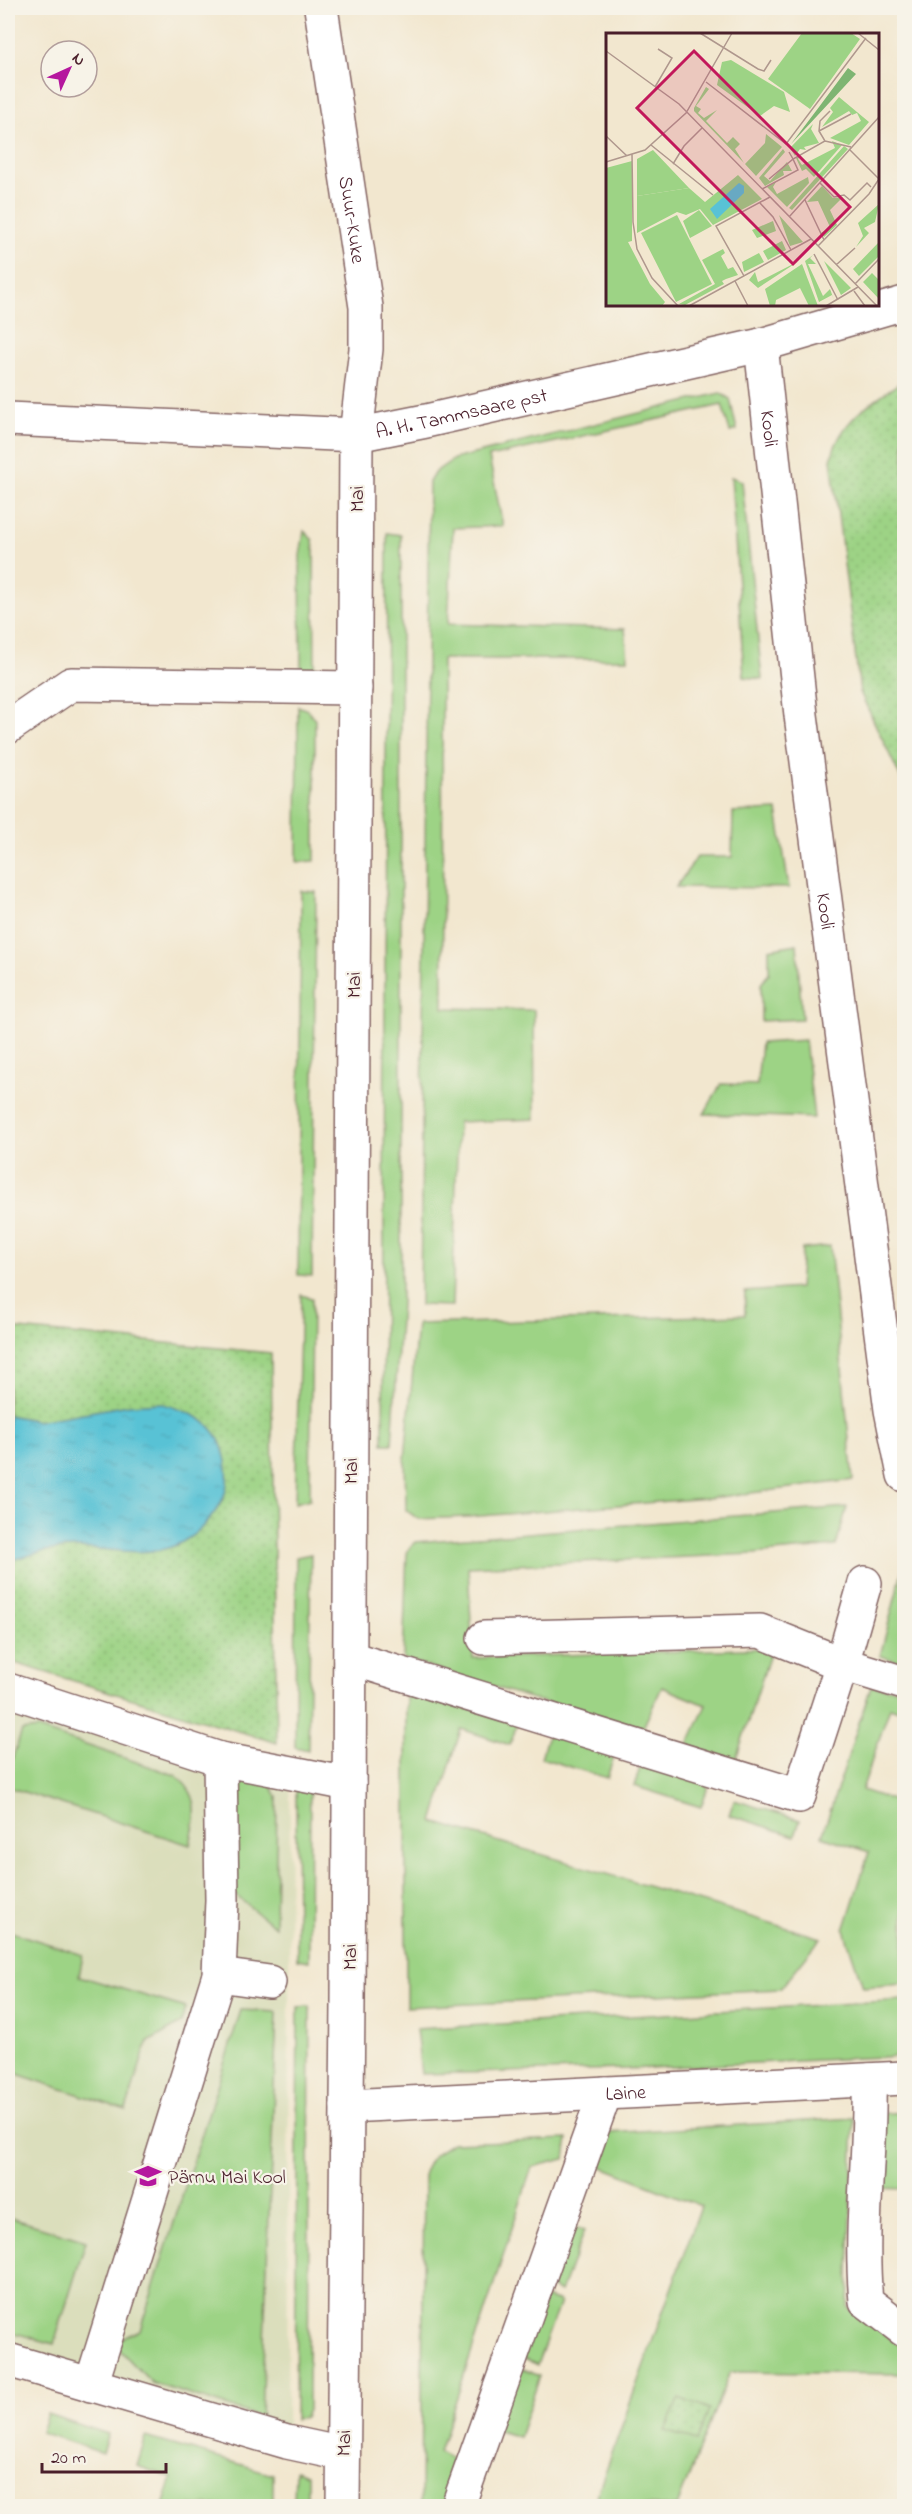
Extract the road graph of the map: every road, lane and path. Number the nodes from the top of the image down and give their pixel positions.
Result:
1 (321, 8) edge
2 (904, 303) edge
3 (761, 345) junction
4 (8, 419) edge
5 (356, 435) junction
6 (355, 688) junction
7 (8, 727) edge
8 (904, 1475) edge
9 (865, 1583) dead end
10 (484, 1638) dead end
11 (350, 1658) junction
12 (842, 1664) junction
13 (904, 1683) edge
14 (8, 1690) edge
15 (220, 1759) junction
16 (349, 1784) junction
17 (219, 1975) junction
18 (269, 1982) dead end
19 (904, 2078) edge
20 (869, 2080) junction
21 (605, 2093) junction
22 (348, 2106) junction
23 (904, 2330) edge
24 (8, 2360) edge
25 (92, 2385) junction
26 (343, 2454) junction
27 (343, 2506) edge
28 (458, 2506) edge

1 - 5 street, Suur-Kuke
2 - 3 street, A. H. Tammsaare pst
3 - 5 street, A. H. Tammsaare pst
3 - 8 street, Kooli
4 - 5 street, A. H. Tammsaare pst
5 - 6 street, Mai
6 - 7 street
6 - 11 street, Mai
9 - 12 street
10 - 12 street
11 - 12 street
11 - 16 street, Mai
12 - 13 street
14 - 15 street
15 - 16 street
15 - 17 street
16 - 22 street, Mai
17 - 18 street
17 - 25 street
19 - 20 street, Laine
20 - 21 street, Laine
20 - 23 street
21 - 22 street, Laine
21 - 28 street
22 - 26 street, Mai
24 - 25 street
25 - 26 street
26 - 27 street, Mai

